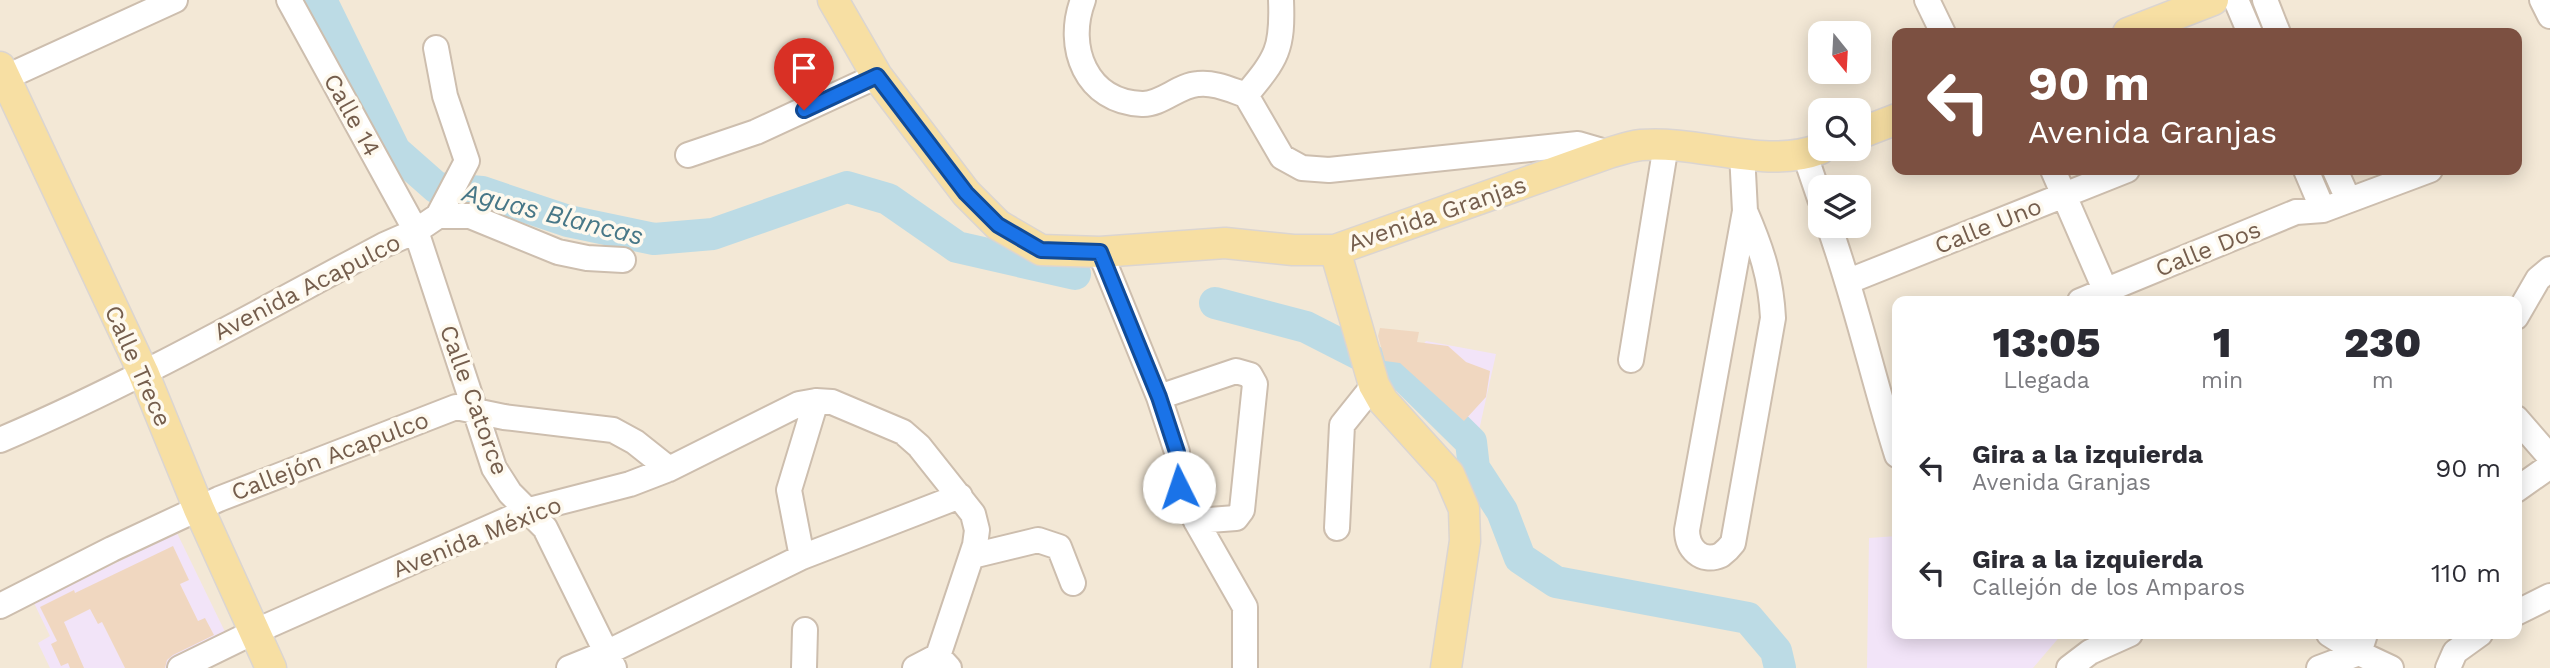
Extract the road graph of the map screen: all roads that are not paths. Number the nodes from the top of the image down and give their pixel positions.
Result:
1 (175, 0) edge
2 (289, 0) edge
3 (1083, 0) edge
4 (1281, 0) edge
5 (1927, 0) edge
6 (2213, 0) edge
7 (2236, 0) edge
8 (2265, 0) edge
9 (2542, 0) edge
10 (836, 1) edge
11 (2550, 16) edge
12 (1941, 28) edge
13 (2141, 28) edge
14 (2248, 28) edge
15 (2276, 28) edge
16 (436, 48) dead end
17 (2, 75) edge
18 (877, 76) junction
19 (1246, 95) junction
20 (1892, 121) edge
21 (1871, 129) edge
22 (1665, 145) junction
23 (1609, 153) junction
24 (1742, 153) junction
25 (1808, 153) edge
26 (688, 155) dead end
27 (2055, 175) edge
28 (2115, 175) edge
29 (2308, 175) edge
30 (2366, 175) edge
31 (2398, 175) edge
32 (2341, 184) edge
33 (2064, 196) junction
34 (2319, 203) junction
35 (1745, 211) junction
36 (438, 215) junction
37 (416, 231) junction
38 (1833, 238) edge
39 (1335, 250) junction
40 (1100, 252) junction
41 (623, 260) dead end
42 (2546, 277) edge
43 (1849, 281) junction
44 (2108, 296) edge
45 (2522, 309) edge
46 (1631, 360) dead end
47 (142, 372) junction
48 (1886, 383) edge
49 (1374, 385) junction
50 (1159, 397) junction
51 (816, 401) junction
52 (474, 411) junction
53 (1892, 422) edge
54 (2522, 425) edge
55 (0, 440) edge
56 (2550, 457) edge
57 (2550, 466) edge
58 (669, 469) junction
59 (2522, 486) edge
60 (960, 496) junction
61 (200, 509) junction
62 (529, 510) junction
63 (1196, 521) junction
64 (1337, 528) dead end
65 (972, 556) junction
66 (802, 557) junction
67 (1073, 583) dead end
68 (2550, 596) edge
69 (0, 606) edge
70 (2522, 610) edge
71 (805, 630) dead end
72 (254, 632) junction
73 (2119, 639) edge
74 (2473, 639) edge
75 (2362, 643) edge
76 (610, 661) edge
77 (943, 662) edge
78 (1245, 667) edge
79 (180, 668) edge
80 (271, 668) edge
81 (569, 668) edge
82 (804, 668) edge
83 (915, 668) edge
84 (1446, 668) edge
85 (2068, 668) edge
86 (2319, 668) edge
87 (2391, 668) edge
88 (2448, 668) edge

1 - 17 street
2 - 37 street, Calle 14
3 - 19 street
4 - 19 street
5 - 12 street
6 - 13 main road
7 - 14 street
8 - 15 street
9 - 11 street
10 - 18 main road, Avenida Granjas
16 - 36 street
17 - 47 main road, Calle Trece
18 - 26 street
18 - 40 main road, Avenida Granjas
19 - 23 street
20 - 21 main road
22 - 23 main road, Avenida Granjas
22 - 24 main road, Avenida Granjas
22 - 46 street
23 - 39 main road, Avenida Granjas
24 - 25 main road, Avenida Granjas
24 - 35 street
27 - 33 street
28 - 33 street, Calle Uno
29 - 34 street
30 - 32 street
31 - 32 street
32 - 34 street, Calle Dos
33 - 43 street, Calle Uno
33 - 44 street
34 - 44 street, Calle Dos
35 - 35 street
36 - 37 street, Avenida Acapulco
36 - 41 street
37 - 47 street, Avenida Acapulco
37 - 52 street, Calle Catorce
38 - 43 street
39 - 40 main road, Avenida Granjas
39 - 49 main road
40 - 50 street
42 - 45 street
43 - 48 street
47 - 55 street, Avenida Acapulco
47 - 61 main road, Calle Trece
48 - 53 street
49 - 64 street
49 - 84 main road
50 - 63 street
50 - 63 street
51 - 58 street, Avenida México
51 - 60 street
51 - 66 street
52 - 58 street, Callejón Acapulco
52 - 61 street, Callejón Acapulco
52 - 62 street, Calle Catorce
54 - 56 street
57 - 59 street
58 - 62 street, Avenida México
60 - 65 street
60 - 66 street
61 - 69 street, Callejón Acapulco
61 - 72 main road, Calle Trece
62 - 72 street, Avenida México
62 - 76 street, Calle Catorce
63 - 78 street
65 - 67 street
65 - 77 street
66 - 76 street
68 - 70 street
71 - 82 street
72 - 79 street, Avenida México
72 - 80 main road, Calle Trece
73 - 85 street
74 - 88 street
75 - 86 street
75 - 87 street
76 - 81 street
77 - 83 street

